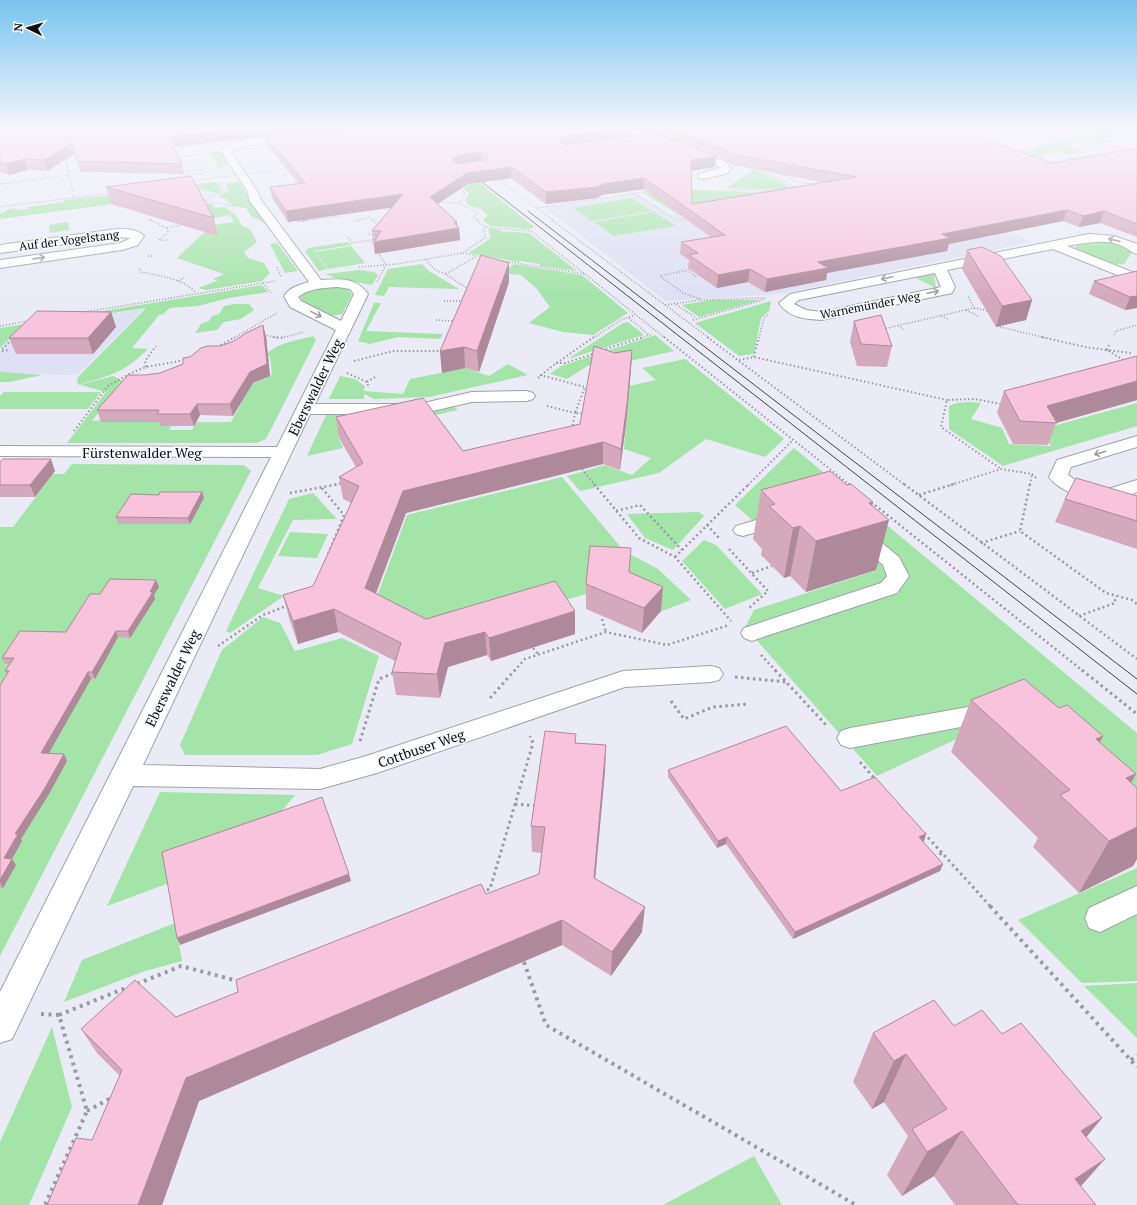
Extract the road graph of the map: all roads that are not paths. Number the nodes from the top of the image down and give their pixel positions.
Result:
1 (249, 185) edge
2 (1054, 245) junction
3 (0, 250) edge
4 (1137, 250) edge
5 (1137, 258) edge
6 (0, 264) edge
7 (939, 267) junction
8 (1132, 277) edge
9 (314, 279) junction
10 (344, 328) junction
11 (528, 396) road end
12 (305, 409) junction
13 (1137, 442) edge
14 (0, 451) edge
15 (284, 452) junction
16 (1137, 486) edge
17 (800, 514) edge
18 (845, 522) edge
19 (743, 530) dead end
20 (752, 633) dead end
21 (711, 674) road end
22 (1018, 718) edge
23 (844, 741) road end
24 (125, 775) junction
25 (1137, 899) edge
26 (1100, 918) dead end
27 (4, 1019) edge

1 - 9 street
4 -> 2 street, Warnemünder Weg
2 - 7 street, Warnemünder Weg
2 - 8 street
6 -> 3 street, Auf der Vogelstang
5 - 8 street
7 -> 7 street, Warnemünder Weg
9 - 10 street, Eberswalder Weg
9 -> 10 street, Eberswalder Weg
10 - 12 street, Eberswalder Weg
11 - 12 street
12 - 15 street, Eberswalder Weg
13 -> 16 street
14 - 15 street, Fürstenwalder Weg
15 - 24 street, Eberswalder Weg
17 - 19 street
18 - 20 street
21 - 24 street, Cottbuser Weg
22 - 23 street
24 - 27 street, Eberswalder Weg
25 - 26 street

